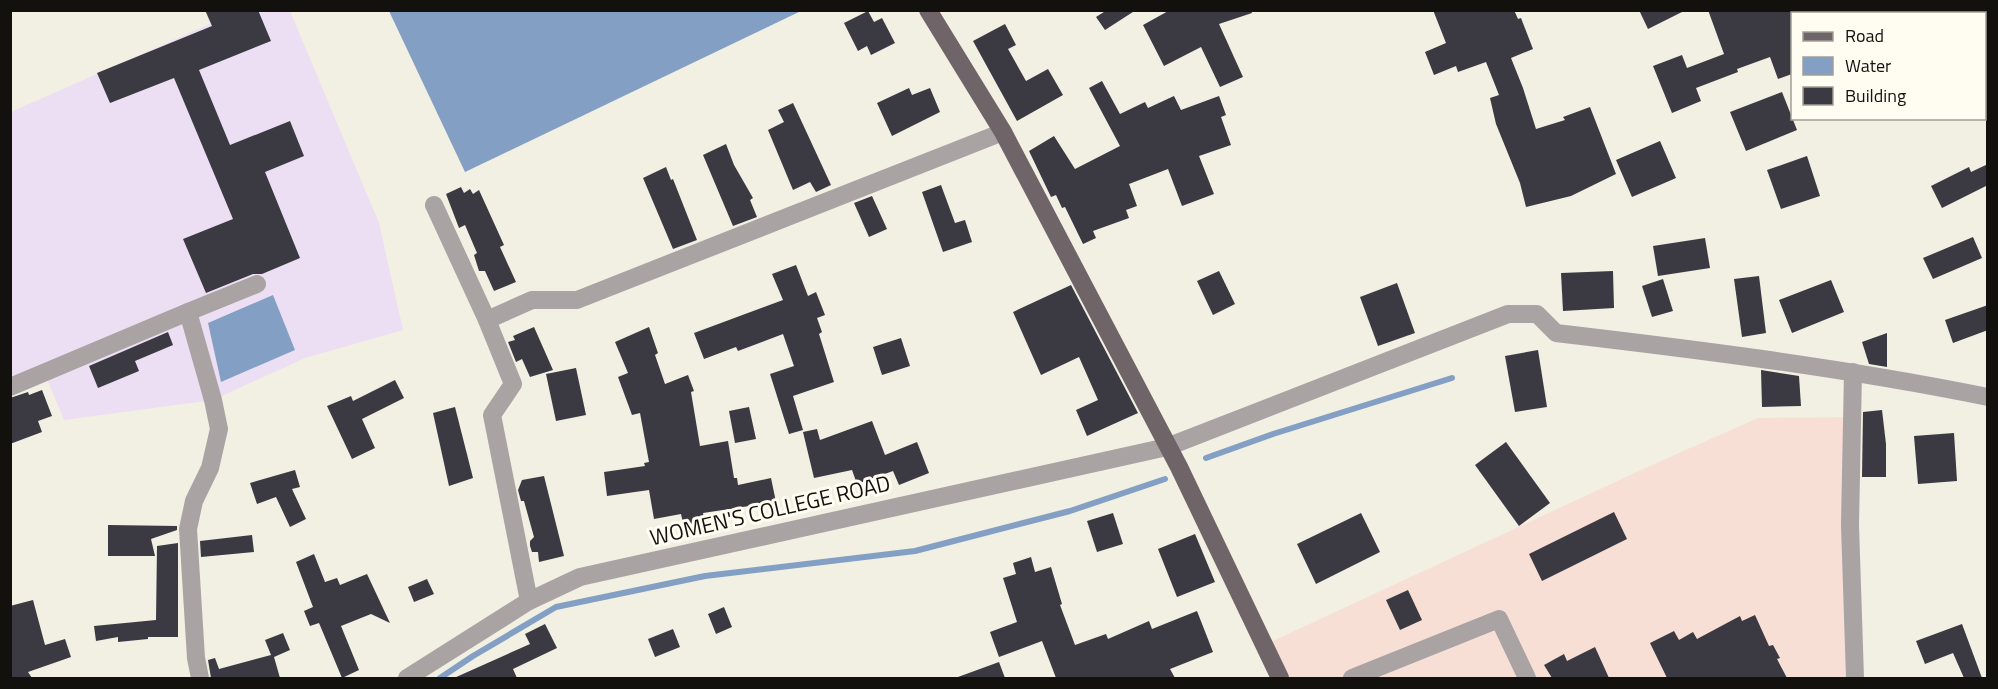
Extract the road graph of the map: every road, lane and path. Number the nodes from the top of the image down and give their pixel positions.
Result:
1 (928, 10) edge
2 (1003, 132) junction
3 (434, 206) dead end
4 (257, 284) dead end
5 (188, 312) junction
6 (487, 320) junction
7 (1853, 372) junction
8 (10, 387) edge
9 (1988, 397) edge
10 (1167, 447) junction
11 (529, 601) junction
12 (200, 678) edge
13 (407, 678) edge
14 (1280, 678) edge
15 (1352, 678) edge
16 (1527, 678) edge
17 (1855, 678) edge

1 - 2 main road
2 - 6 street
2 - 10 main road
3 - 6 street
4 - 5 street
5 - 8 street
5 - 12 street
6 - 11 street
7 - 9 street, WOMEN'S COLLEGE ROAD
7 - 10 street, WOMEN'S COLLEGE ROAD
7 - 17 street
10 - 11 street, WOMEN'S COLLEGE ROAD
10 - 14 main road
11 - 13 street, WOMEN'S COLLEGE ROAD
15 - 16 street

